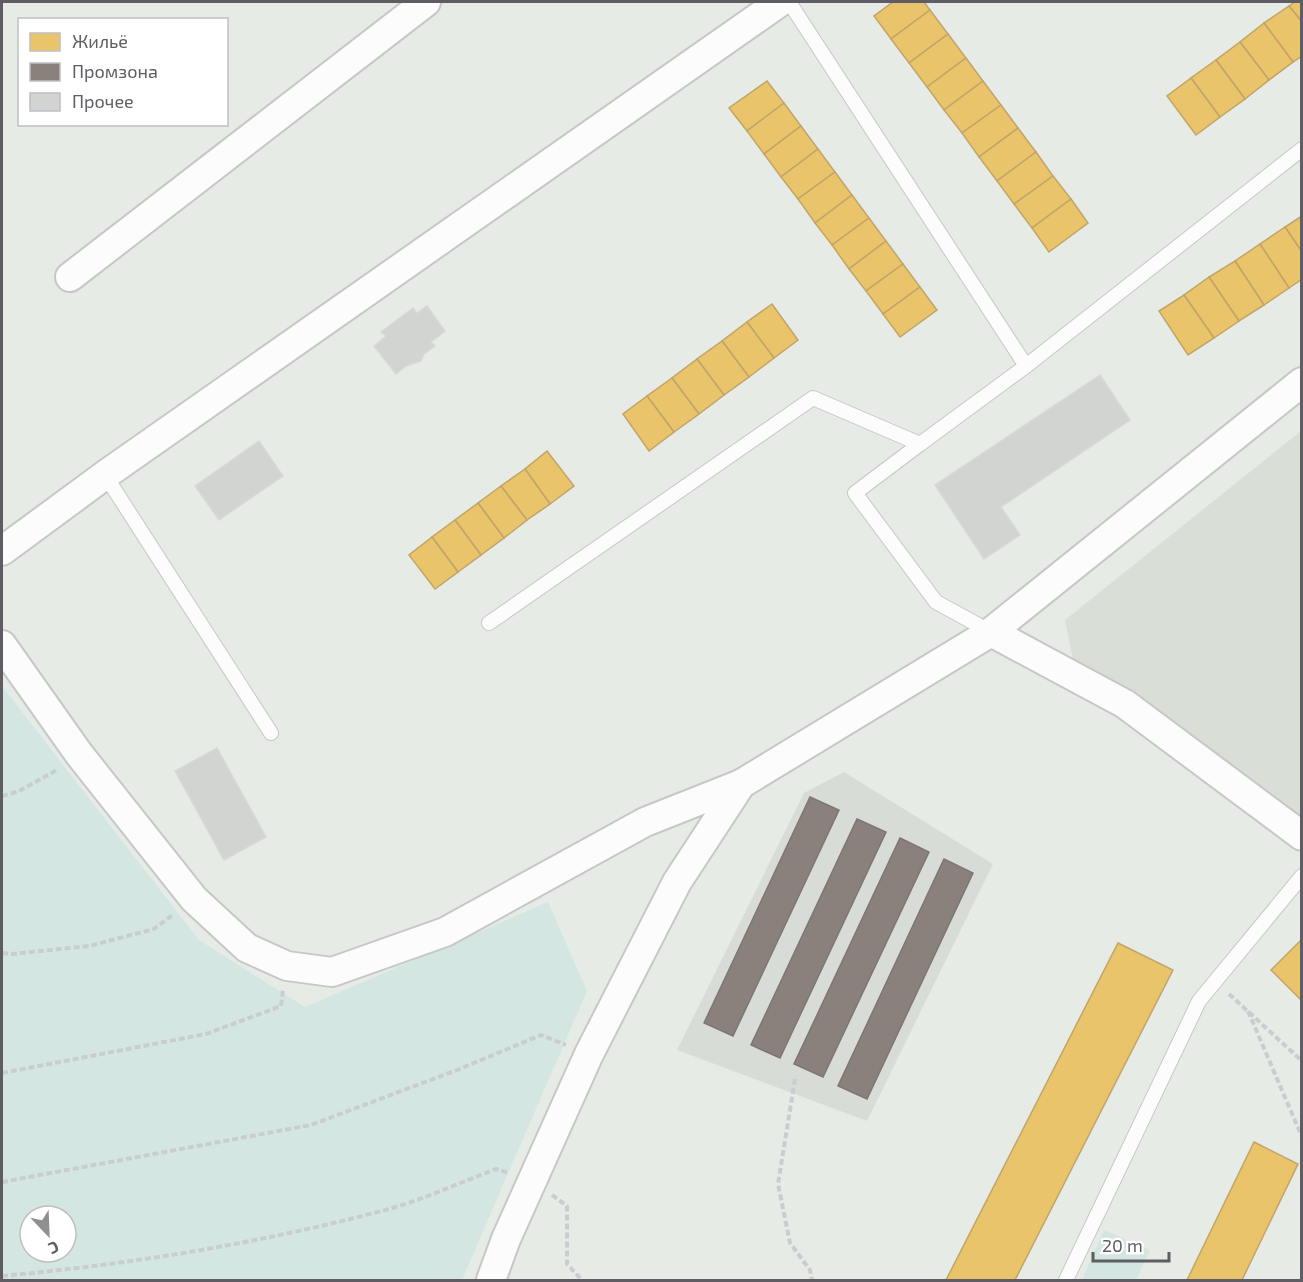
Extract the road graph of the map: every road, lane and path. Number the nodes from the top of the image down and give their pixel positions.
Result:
1 (426, 2) edge
2 (780, 2) edge
3 (789, 2) edge
4 (1302, 149) edge
5 (70, 277) dead end
6 (1026, 366) junction
7 (1302, 382) edge
8 (920, 444) junction
9 (105, 475) junction
10 (2, 551) edge
11 (489, 623) dead end
12 (992, 633) junction
13 (2, 645) edge
14 (271, 733) dead end
15 (80, 754) junction
16 (741, 784) junction
17 (2, 796) edge
18 (1302, 836) edge
19 (1302, 876) edge
20 (194, 898) junction
21 (2, 953) edge
22 (287, 966) junction
23 (1215, 981) junction
24 (1248, 1011) junction
25 (589, 1054) junction
26 (1302, 1061) edge
27 (2, 1073) edge
28 (795, 1079) dead end
29 (1302, 1137) edge
30 (2, 1182) edge
31 (533, 1182) junction
32 (2, 1276) edge
33 (491, 1281) edge
34 (582, 1281) edge
35 (812, 1281) edge
36 (1066, 1281) edge

1 - 5 street
2 - 9 street
3 - 6 lane
4 - 6 lane
6 - 8 lane
7 - 12 street
8 - 11 lane
8 - 12 lane
9 - 10 street
9 - 14 lane
12 - 16 street
12 - 18 street
13 - 15 street
15 - 17 path
15 - 20 street
16 - 22 street
16 - 25 street
19 - 23 lane
20 - 21 path
20 - 22 street
22 - 27 path
23 - 24 path
23 - 36 lane
24 - 26 path
24 - 29 path
25 - 30 path
25 - 31 street
28 - 35 path
31 - 32 path
31 - 33 street
31 - 34 path

